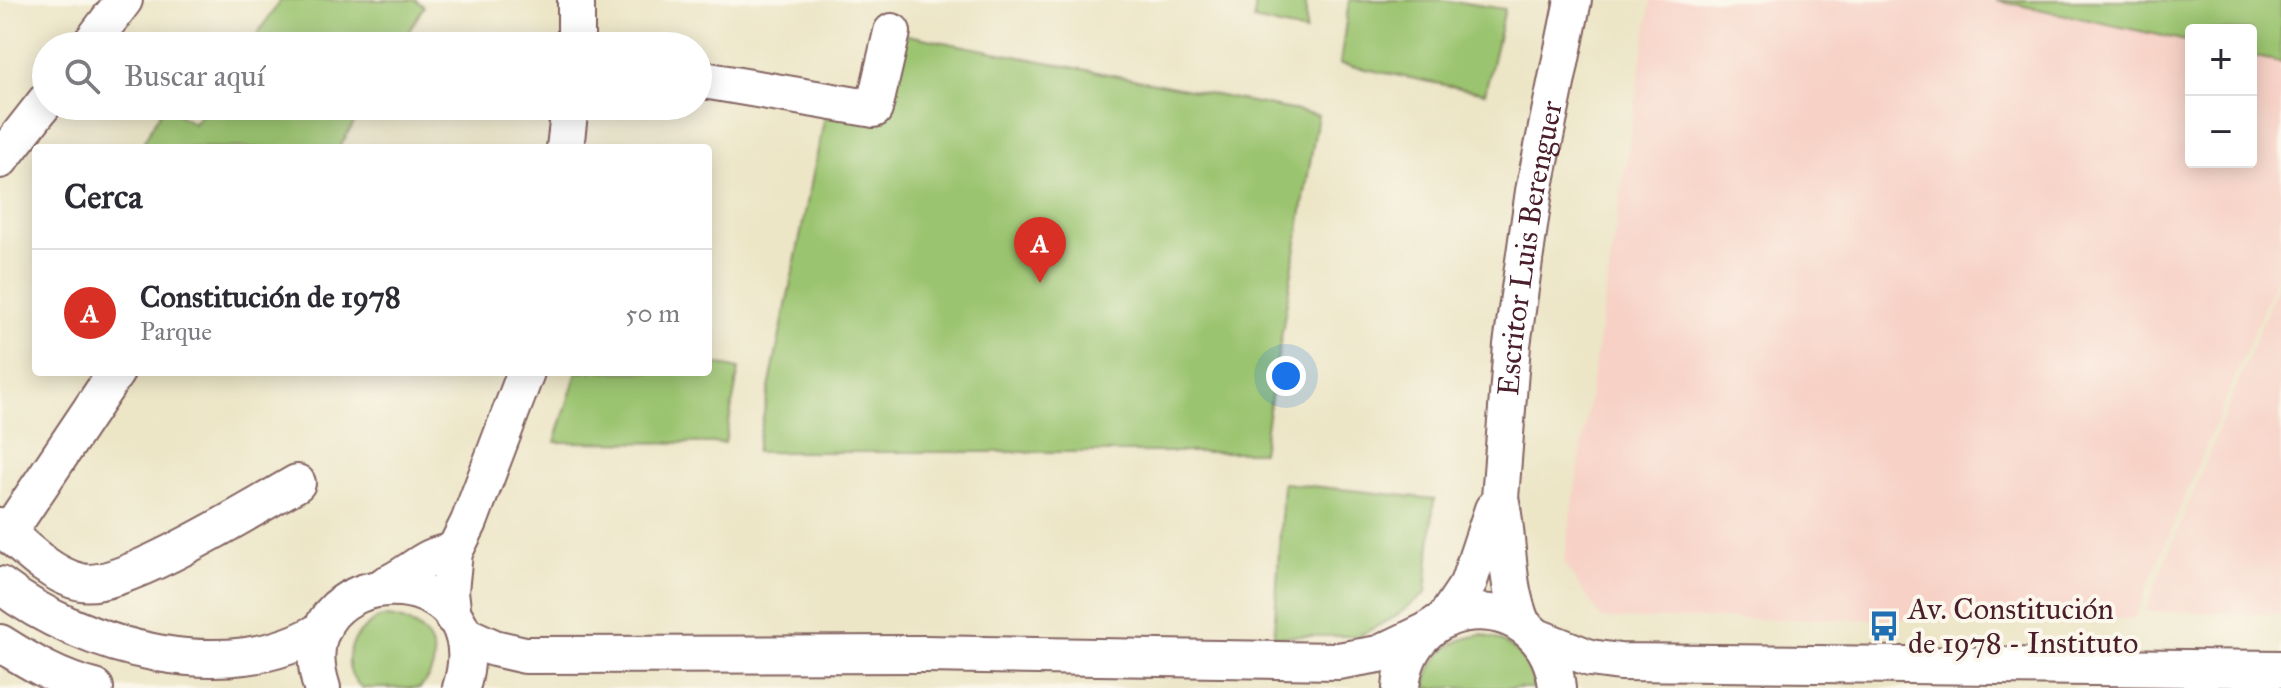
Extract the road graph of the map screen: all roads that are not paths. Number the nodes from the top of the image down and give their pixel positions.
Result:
1 (124, 0) edge
2 (576, 0) edge
3 (1573, 0) edge
4 (100, 32) edge
5 (576, 32) edge
6 (892, 32) dead end
7 (712, 81) edge
8 (32, 119) edge
9 (568, 120) edge
10 (565, 144) edge
11 (0, 160) edge
12 (113, 376) edge
13 (524, 376) edge
14 (297, 483) dead end
15 (1500, 498) junction
16 (4, 530) edge
17 (454, 552) junction
18 (0, 585) edge
19 (385, 585) junction
20 (458, 625) junction
21 (1435, 626) junction
22 (323, 629) junction
23 (1529, 630) junction
24 (0, 643) edge
25 (2281, 669) edge
26 (27, 676) edge
27 (95, 688) edge
28 (322, 688) edge
29 (461, 688) edge
30 (1401, 688) edge
31 (1557, 688) edge

1 - 4 street
2 - 5 street
3 - 15 street, Escritor Luis Berenguer
6 - 7 street
8 - 11 street
9 - 10 street
12 - 16 street
13 - 17 street
14 - 16 street
15 - 21 street, Escritor Luis Berenguer
15 - 23 street, Escritor Luis Berenguer
17 - 19 street
17 - 20 street
18 - 22 street
19 - 20 street
19 - 22 street
20 - 21 street
20 - 29 street
21 - 23 street
21 - 30 street, Escritor Luis Berenguer
22 - 28 street
23 - 25 street
23 - 31 street, Escritor Luis Berenguer
24 - 26 street
26 - 27 street

